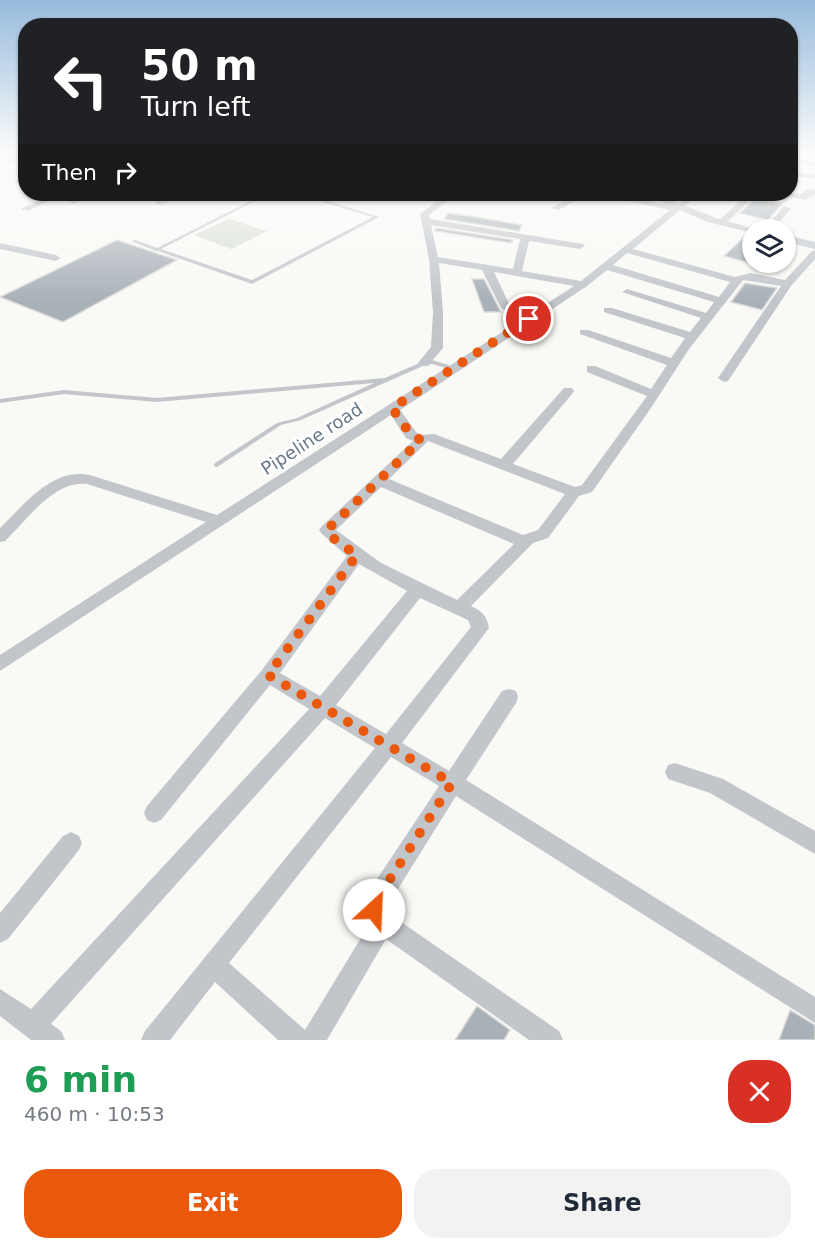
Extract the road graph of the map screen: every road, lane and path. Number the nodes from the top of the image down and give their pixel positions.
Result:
1 (37, 204) edge
2 (248, 204) edge
3 (334, 204) edge
4 (438, 204) edge
5 (564, 204) edge
6 (656, 204) edge
7 (668, 204) edge
8 (683, 204) edge
9 (742, 204) edge
10 (555, 208) dead end
11 (678, 208) junction
12 (788, 208) dead end
13 (25, 209) dead end
14 (778, 219) edge
15 (424, 221) junction
16 (722, 222) junction
17 (742, 227) edge
18 (525, 238) junction
19 (133, 241) dead end
20 (796, 241) edge
21 (0, 246) edge
22 (580, 246) dead end
23 (814, 247) edge
24 (156, 250) junction
25 (626, 250) junction
26 (56, 258) dead end
27 (434, 258) junction
28 (605, 266) junction
29 (486, 267) junction
30 (517, 272) junction
31 (737, 281) junction
32 (583, 284) junction
33 (787, 284) junction
34 (627, 291) dead end
35 (721, 301) junction
36 (506, 308) dead end
37 (608, 310) dead end
38 (708, 317) junction
39 (584, 332) dead end
40 (693, 337) junction
41 (424, 363) junction
42 (674, 363) junction
43 (453, 368) junction
44 (591, 369) dead end
45 (724, 378) dead end
46 (387, 380) junction
47 (568, 391) dead end
48 (654, 394) junction
49 (0, 401) edge
50 (392, 408) junction
51 (421, 440) junction
52 (217, 465) dead end
53 (503, 465) junction
54 (379, 480) junction
55 (574, 492) junction
56 (219, 521) junction
57 (0, 537) edge
58 (525, 542) junction
59 (357, 555) junction
60 (418, 589) junction
61 (459, 608) junction
62 (0, 664) edge
63 (268, 675) junction
64 (509, 697) dead end
65 (323, 707) junction
66 (390, 746) junction
67 (675, 772) dead end
68 (452, 783) junction
69 (154, 813) dead end
70 (71, 843) dead end
71 (815, 843) edge
72 (384, 923) junction
73 (0, 931) edge
74 (213, 964) junction
75 (0, 1001) edge
76 (815, 1011) edge
77 (43, 1033) edge
78 (154, 1040) edge
79 (297, 1040) edge
80 (314, 1040) edge
81 (550, 1040) edge

1 - 13 street
2 - 24 lane
3 - 24 lane
4 - 15 street
5 - 10 street
6 - 11 street
7 - 11 street
8 - 11 street, Pipeline road
9 - 16 street
11 - 16 street
11 - 25 street, Pipeline road
12 - 14 street
15 - 18 street
15 - 27 street
16 - 17 street
18 - 22 street
18 - 30 street
19 - 24 lane
20 - 23 street
21 - 26 street
23 - 33 street
25 - 28 street, Pipeline road
25 - 31 street
27 - 29 street
27 - 41 street
28 - 32 street, Pipeline road
28 - 35 street
29 - 30 street
29 - 36 street
30 - 32 street
31 - 33 street
31 - 35 street
32 - 43 street, Pipeline road
33 - 45 street
34 - 38 street
35 - 38 street
37 - 40 street
38 - 40 street
39 - 42 street
40 - 42 street
41 - 43 lane
41 - 46 lane
42 - 48 street
43 - 50 street, Pipeline road
44 - 48 street
46 - 49 lane
46 - 52 lane
47 - 53 street
48 - 55 street
50 - 51 street
50 - 56 street, Pipeline road
51 - 53 street
51 - 54 street
53 - 55 street
54 - 58 street
54 - 59 street
55 - 58 street
56 - 57 street
56 - 62 street, Pipeline road
58 - 61 street
59 - 60 street
59 - 63 street
60 - 61 street
60 - 65 street
61 - 66 street
63 - 65 street
63 - 69 street
64 - 68 street
65 - 66 street
65 - 77 street
66 - 68 street
66 - 74 street
67 - 71 street
68 - 72 street
68 - 76 street
70 - 73 street
72 - 80 street
72 - 81 street
74 - 78 street
74 - 79 street
75 - 77 street

